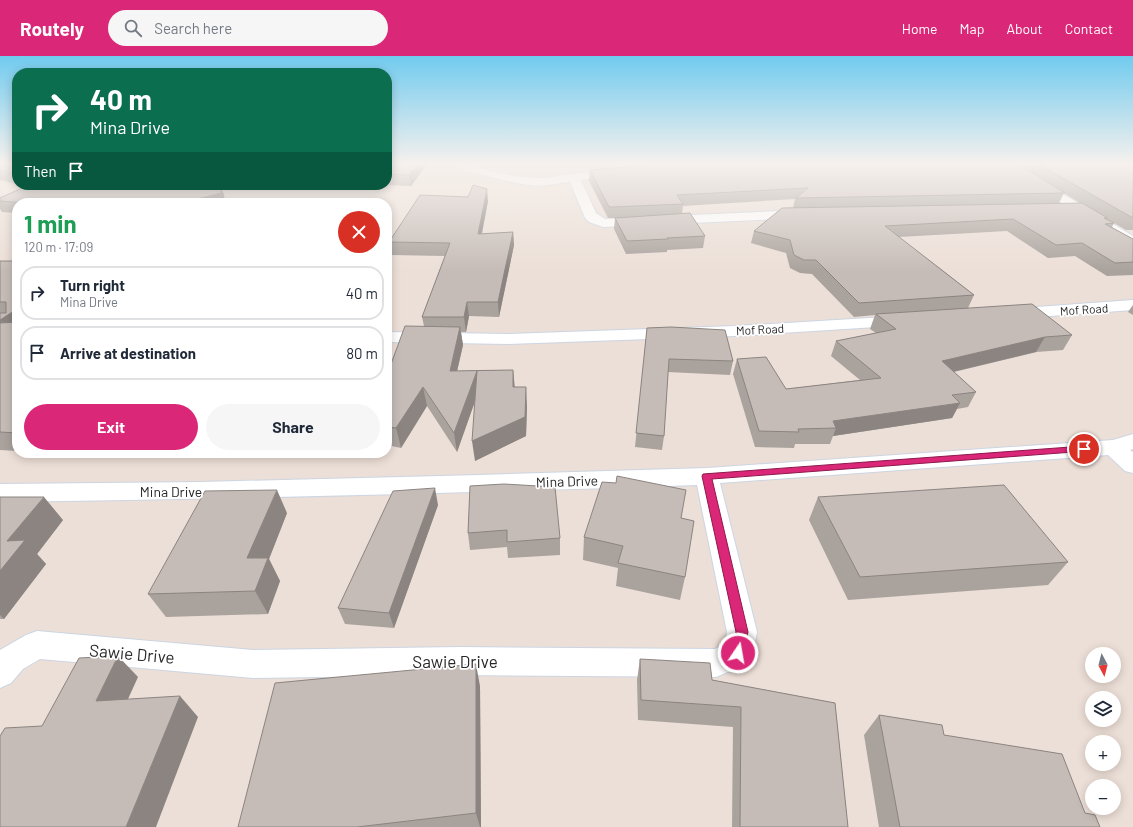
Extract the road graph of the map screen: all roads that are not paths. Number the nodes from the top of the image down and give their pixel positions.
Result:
1 (583, 199) edge
2 (1062, 199) edge
3 (1079, 209) junction
4 (1056, 210) edge
5 (814, 214) edge
6 (1133, 242) edge
7 (1133, 305) edge
8 (997, 315) edge
9 (918, 320) edge
10 (392, 337) edge
11 (1123, 444) edge
12 (1133, 465) edge
13 (707, 476) junction
14 (0, 493) edge
15 (0, 673) edge

1 - 5 street
2 - 3 street
3 - 4 street
3 - 6 street
7 - 8 street, Mof Road
9 - 10 street, Mof Road
11 - 12 street
11 - 13 street, Mina Drive
13 - 14 street, Mina Drive
13 - 15 street, Sawie Drive

